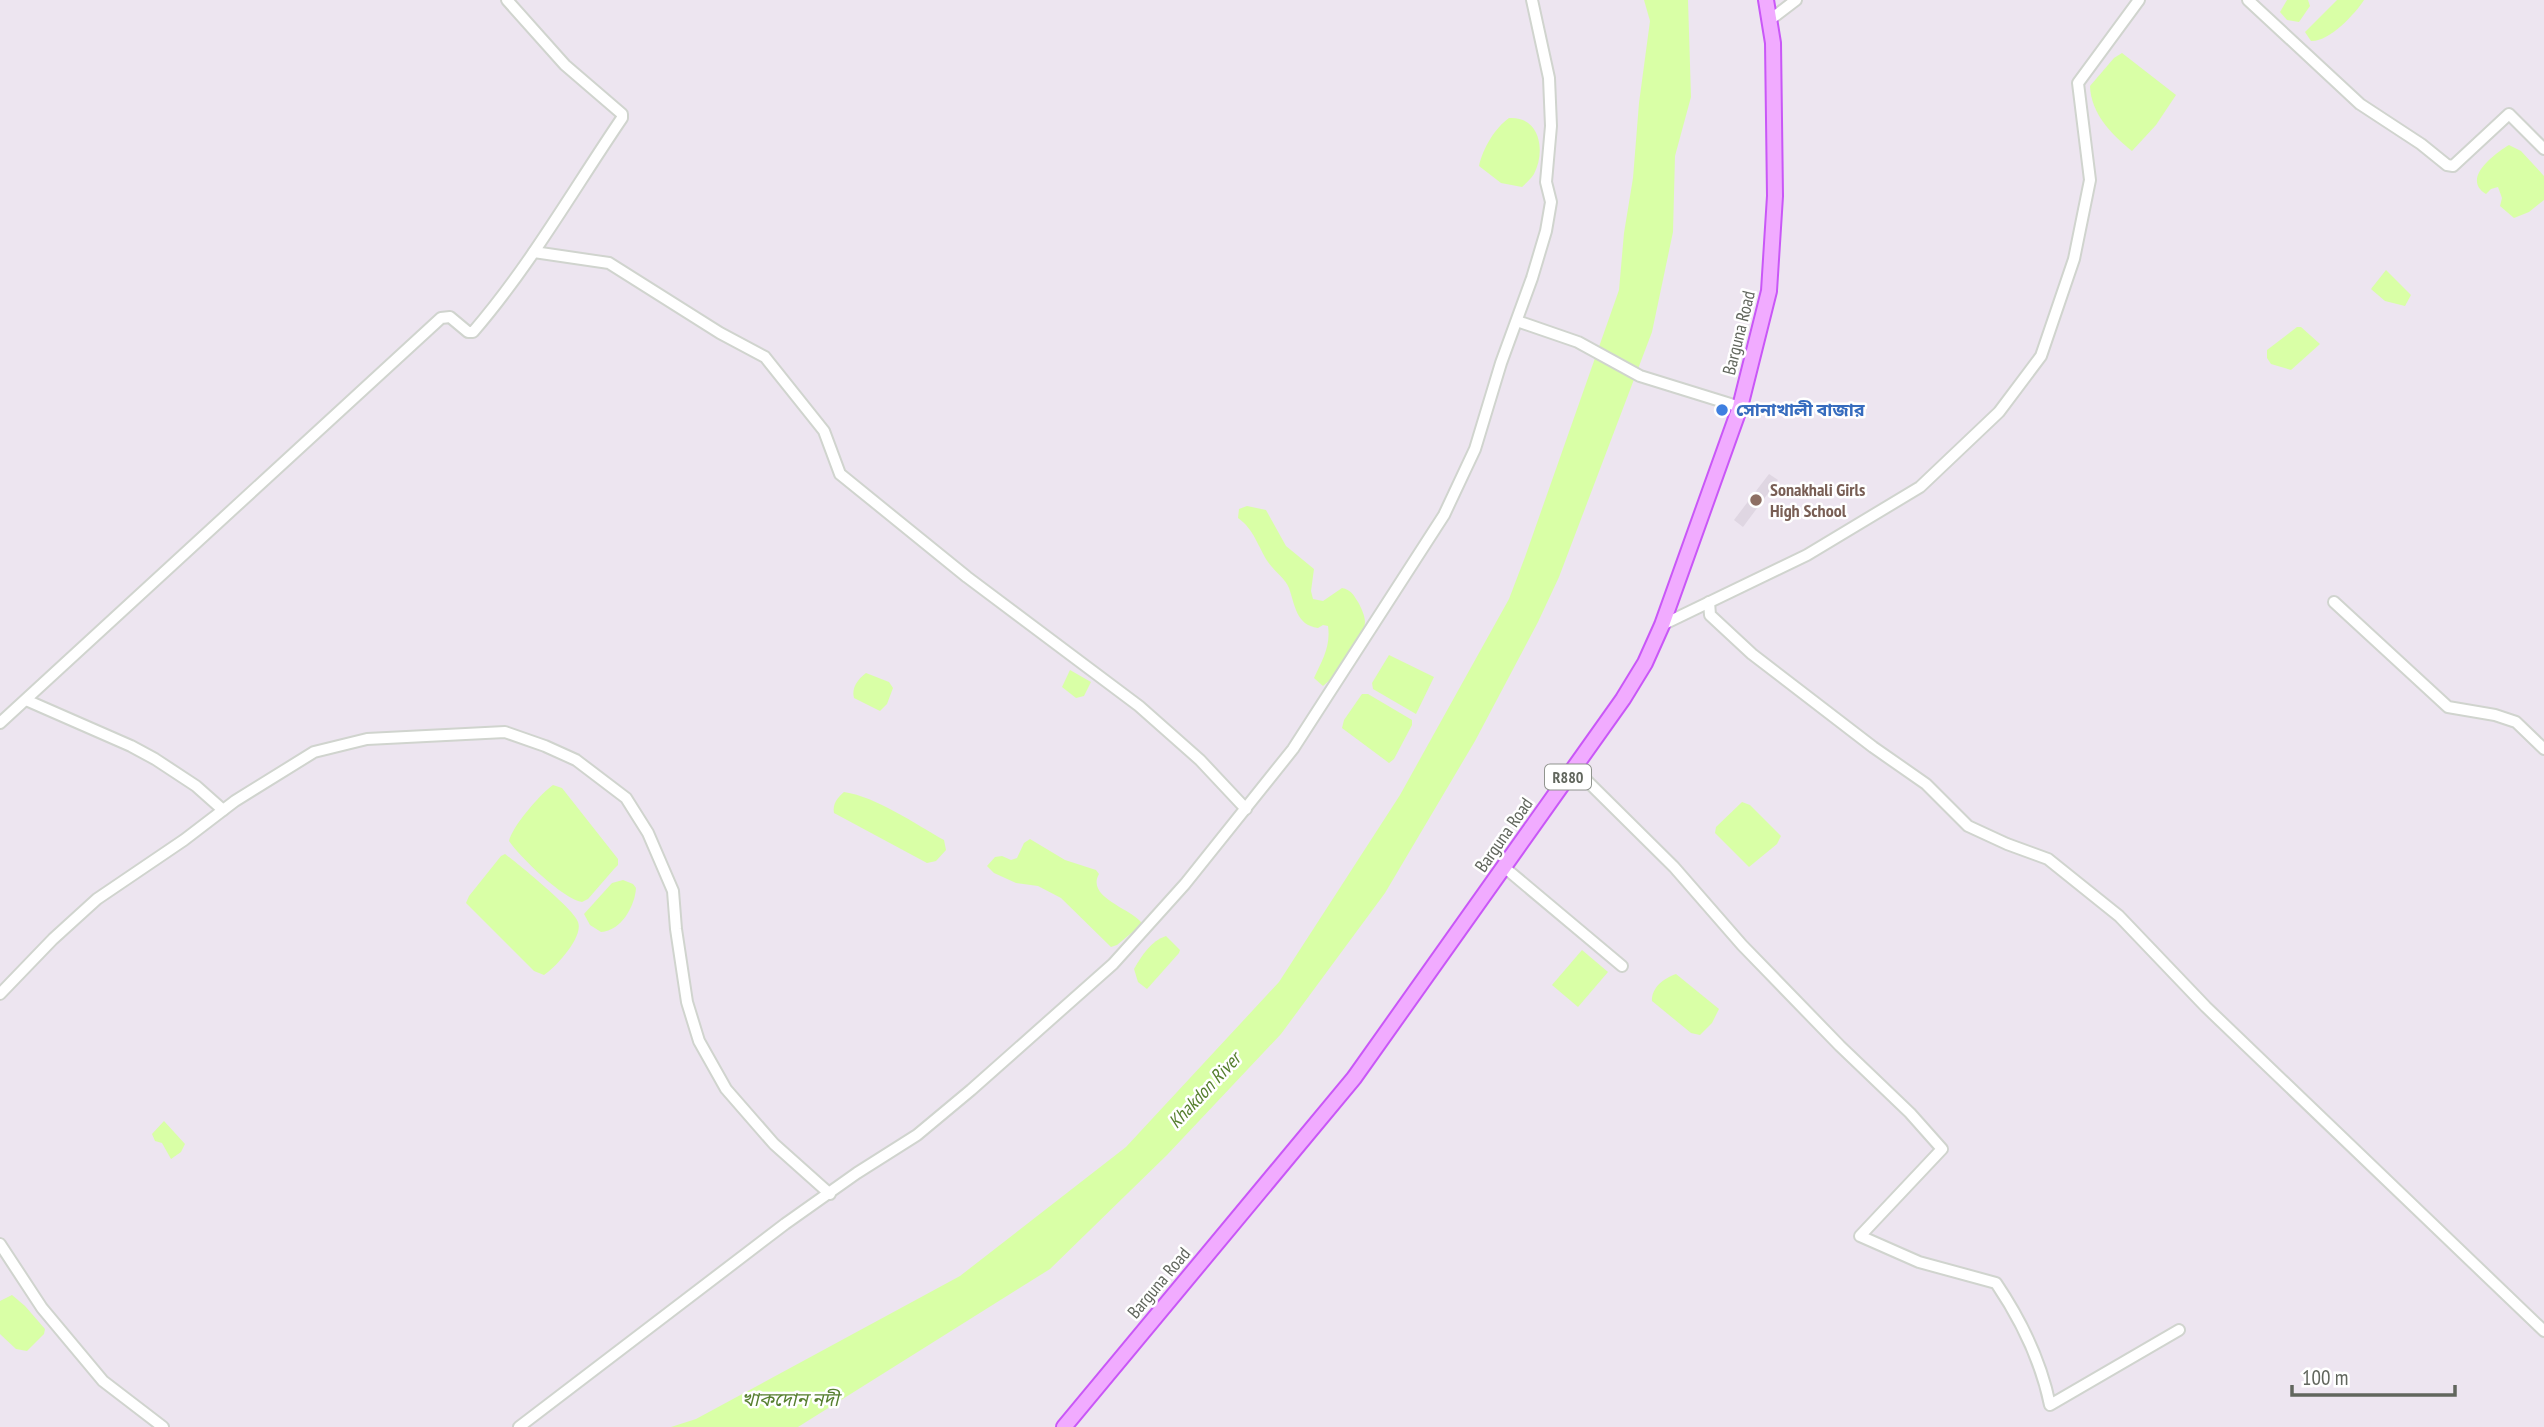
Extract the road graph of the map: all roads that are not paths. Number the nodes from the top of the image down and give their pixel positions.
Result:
1 (507, 0) edge
2 (1532, 0) edge
3 (1766, 0) edge
4 (1796, 0) edge
5 (2139, 0) edge
6 (2248, 0) edge
7 (1771, 19) junction
8 (2544, 149) edge
9 (534, 252) junction
10 (1517, 321) junction
11 (1740, 407) junction
12 (1709, 602) junction
13 (2334, 602) dead end
14 (1662, 625) junction
15 (26, 700) junction
16 (0, 723) edge
17 (2544, 749) edge
18 (1574, 768) junction
19 (1246, 809) junction
20 (223, 810) junction
21 (1504, 867) junction
22 (1622, 966) dead end
23 (0, 994) edge
24 (830, 1194) junction
25 (0, 1244) edge
26 (2179, 1331) dead end
27 (2544, 1331) edge
28 (163, 1427) edge
29 (519, 1427) edge
30 (1064, 1427) edge

1 - 9 street
2 - 10 street
3 - 7 main road, Barguna Road / R880
4 - 7 street
5 - 12 street
6 - 8 street
7 - 11 main road, Barguna Road / R880
9 - 15 street
9 - 19 street
10 - 11 street
10 - 19 street
11 - 14 main road, Barguna Road / R880
12 - 14 street
12 - 27 street
13 - 17 street
14 - 18 main road, Barguna Road / R880
15 - 16 street
15 - 20 street
18 - 21 main road, Barguna Road / R880
18 - 26 street
19 - 24 street
20 - 23 street
20 - 24 street
21 - 22 street
21 - 30 main road, Barguna Road / R880
24 - 29 street
25 - 28 street

